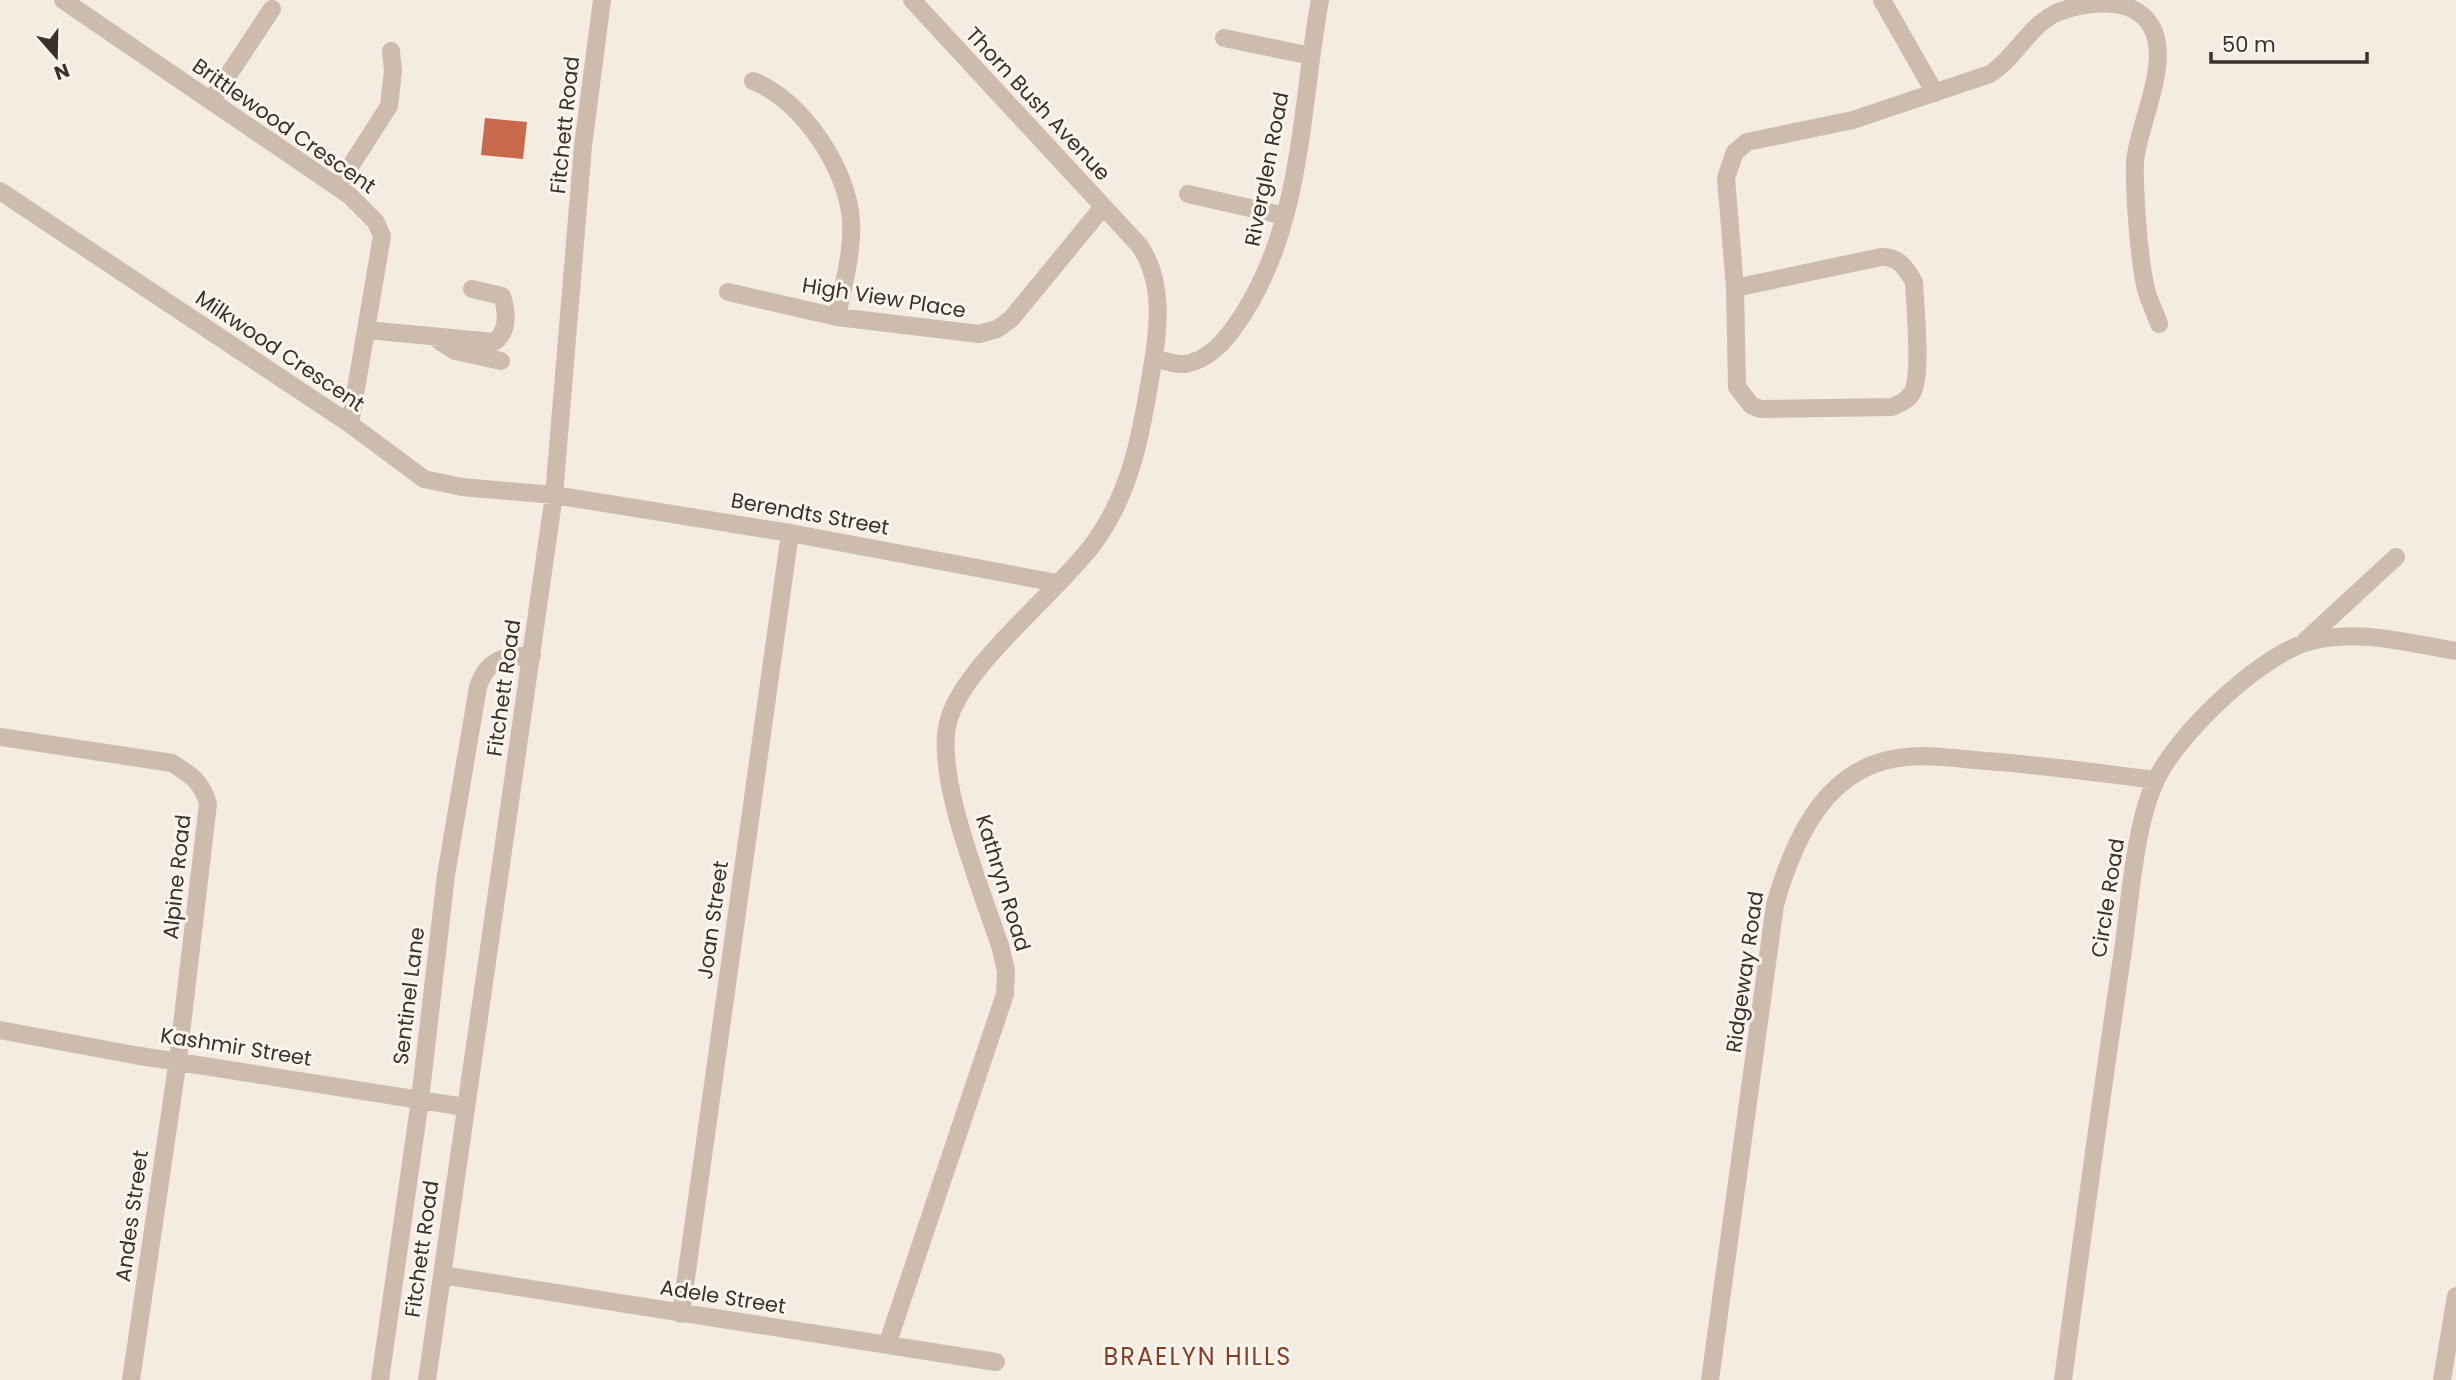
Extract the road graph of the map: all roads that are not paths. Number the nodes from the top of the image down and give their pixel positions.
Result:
1 (63, 0) edge
2 (602, 0) edge
3 (912, 0) edge
4 (1320, 0) edge
5 (1882, 0) edge
6 (272, 9) dead end
7 (1224, 38) dead end
8 (391, 51) dead end
9 (1311, 56) junction
10 (753, 81) dead end
11 (1934, 93) junction
12 (211, 101) junction
13 (337, 187) junction
14 (0, 191) edge
15 (1188, 194) dead end
16 (1103, 207) junction
17 (1285, 216) junction
18 (1735, 288) junction
19 (472, 289) dead end
20 (728, 292) dead end
21 (837, 317) junction
22 (2160, 324) dead end
23 (367, 330) junction
24 (436, 337) junction
25 (1154, 358) junction
26 (501, 361) dead end
27 (350, 424) junction
28 (554, 495) junction
29 (790, 533) junction
30 (2396, 557) dead end
31 (1057, 583) junction
32 (2303, 643) junction
33 (2456, 651) edge
34 (532, 655) junction
35 (0, 737) edge
36 (2156, 780) junction
37 (0, 1030) edge
38 (178, 1059) junction
39 (420, 1100) junction
40 (465, 1107) junction
41 (442, 1275) junction
42 (2456, 1296) edge
43 (681, 1314) junction
44 (887, 1345) junction
45 (996, 1362) dead end
46 (131, 1380) edge
47 (380, 1380) edge
48 (426, 1380) edge
49 (1710, 1380) edge
50 (2063, 1380) edge
51 (2442, 1380) edge

1 - 12 street, Brittlewood Crescent
2 - 28 street, Fitchett Road
3 - 16 street, Thorn Bush Avenue
4 - 9 street, Riverglen Road
5 - 11 street
6 - 12 street
7 - 9 street
8 - 13 street
9 - 17 street, Riverglen Road
10 - 21 street
11 - 18 street
11 - 22 street
12 - 13 street, Brittlewood Crescent
13 - 23 street, Brittlewood Crescent
14 - 27 street, Milkwood Crescent
15 - 17 street
16 - 21 street, High View Place
16 - 25 street, Thorn Bush Avenue
17 - 25 street, Riverglen Road
18 - 18 street
19 - 24 street
20 - 21 street, High View Place
23 - 24 street
23 - 27 street, Brittlewood Crescent
24 - 26 street
25 - 31 street, Kathryn Road
27 - 28 street, Milkwood Crescent
28 - 29 street, Berendts Street
28 - 34 street, Fitchett Road
29 - 31 street, Berendts Street
29 - 43 street, Joan Street
30 - 32 street
31 - 44 street, Kathryn Road
32 - 33 street, Circle Road
32 - 36 street, Circle Road
34 - 39 street, Sentinel Lane
34 - 40 street, Fitchett Road
35 - 38 street, Alpine Road
36 - 49 street, Ridgeway Road
36 - 50 street, Circle Road
37 - 38 street, Kashmir Street
38 - 39 street, Kashmir Street
38 - 46 street, Andes Street
39 - 40 street, Kashmir Street
39 - 47 street, Sentinel Lane
40 - 41 street, Fitchett Road
41 - 43 street, Adele Street
41 - 48 street, Fitchett Road
42 - 51 street
43 - 44 street, Adele Street
44 - 45 street, Adele Street

